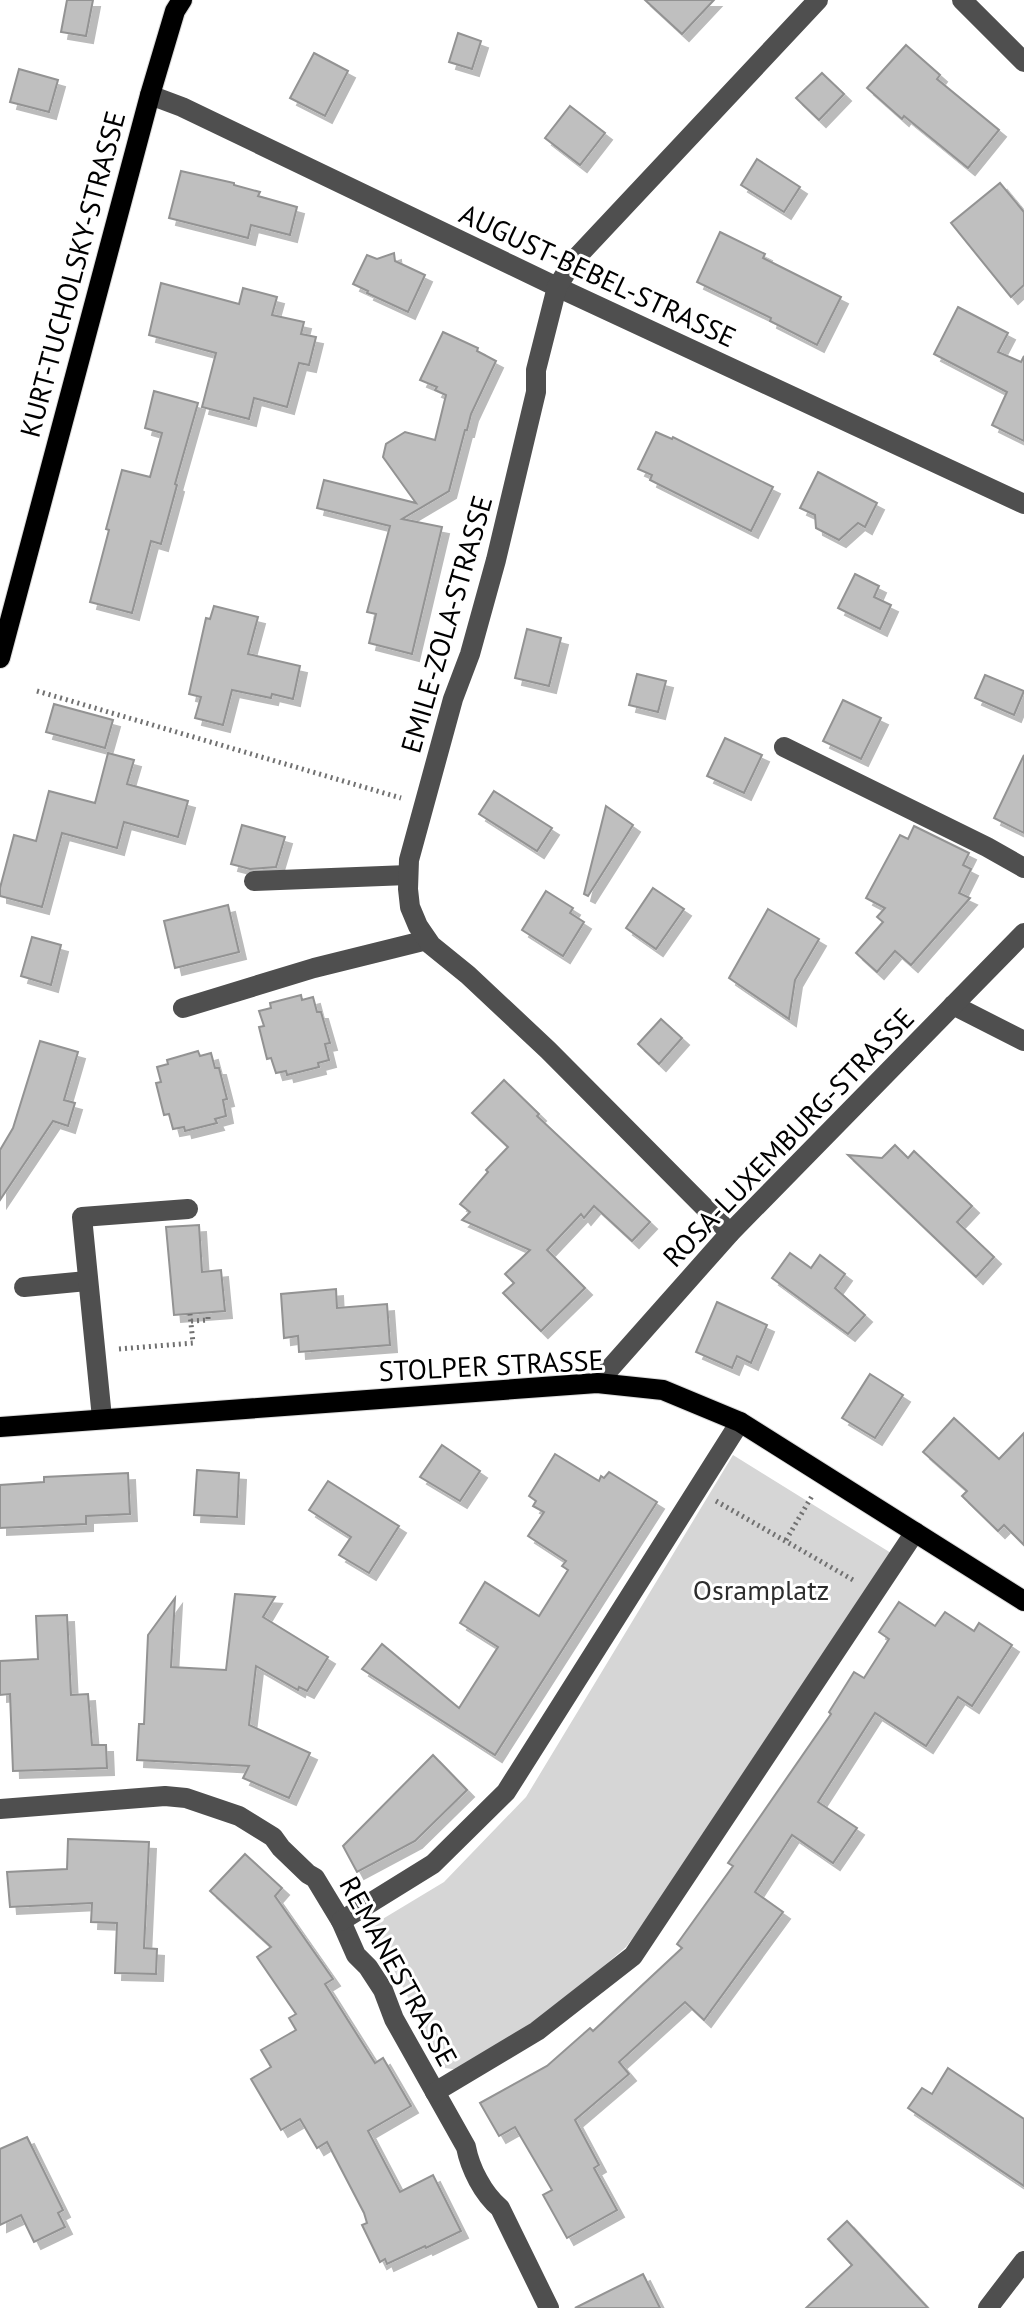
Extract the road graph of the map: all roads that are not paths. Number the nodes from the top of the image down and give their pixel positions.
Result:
1 (182, 0) edge
2 (818, 0) edge
3 (962, 0) edge
4 (1024, 62) edge
5 (150, 95) junction
6 (557, 287) junction
7 (1024, 504) edge
8 (0, 658) edge
9 (784, 747) dead end
10 (1024, 868) edge
11 (408, 875) junction
12 (254, 881) dead end
13 (1024, 933) edge
14 (427, 940) junction
15 (953, 1005) junction
16 (183, 1008) dead end
17 (1024, 1041) edge
18 (188, 1209) dead end
19 (730, 1233) junction
20 (87, 1281) junction
21 (24, 1287) dead end
22 (597, 1383) junction
23 (102, 1418) junction
24 (740, 1422) junction
25 (0, 1427) edge
26 (915, 1532) junction
27 (1024, 1601) edge
28 (0, 1809) edge
29 (341, 1921) junction
30 (435, 2092) junction
31 (1024, 2261) edge
32 (549, 2308) edge
33 (988, 2308) edge

1 - 5 main road, KURT-TUCHOLSKY-STRASSE
2 - 6 street, EMILE-ZOLA-STRASSE
3 - 4 street
5 - 6 street, AUGUST-BEBEL-STRASSE
5 - 8 main road, KURT-TUCHOLSKY-STRASSE
6 - 7 street, AUGUST-BEBEL-STRASSE
6 - 11 street, EMILE-ZOLA-STRASSE
9 - 10 street
11 - 12 street
11 - 14 street, EMILE-ZOLA-STRASSE
13 - 15 street, ROSA-LUXEMBURG-STRASSE
14 - 16 street
14 - 19 street, EMILE-ZOLA-STRASSE
15 - 17 street
15 - 19 street, ROSA-LUXEMBURG-STRASSE
18 - 20 street
19 - 22 street, ROSA-LUXEMBURG-STRASSE
20 - 21 street
20 - 23 street
22 - 23 main road, STOLPER STRASSE
22 - 24 main road, STOLPER STRASSE
23 - 25 main road, STOLPER STRASSE
24 - 26 main road, STOLPER STRASSE
24 - 29 street
26 - 27 main road, STOLPER STRASSE
26 - 30 street
28 - 29 street, REMANESTRASSE
29 - 30 street, REMANESTRASSE
30 - 32 street, REMANESTRASSE
31 - 33 street

